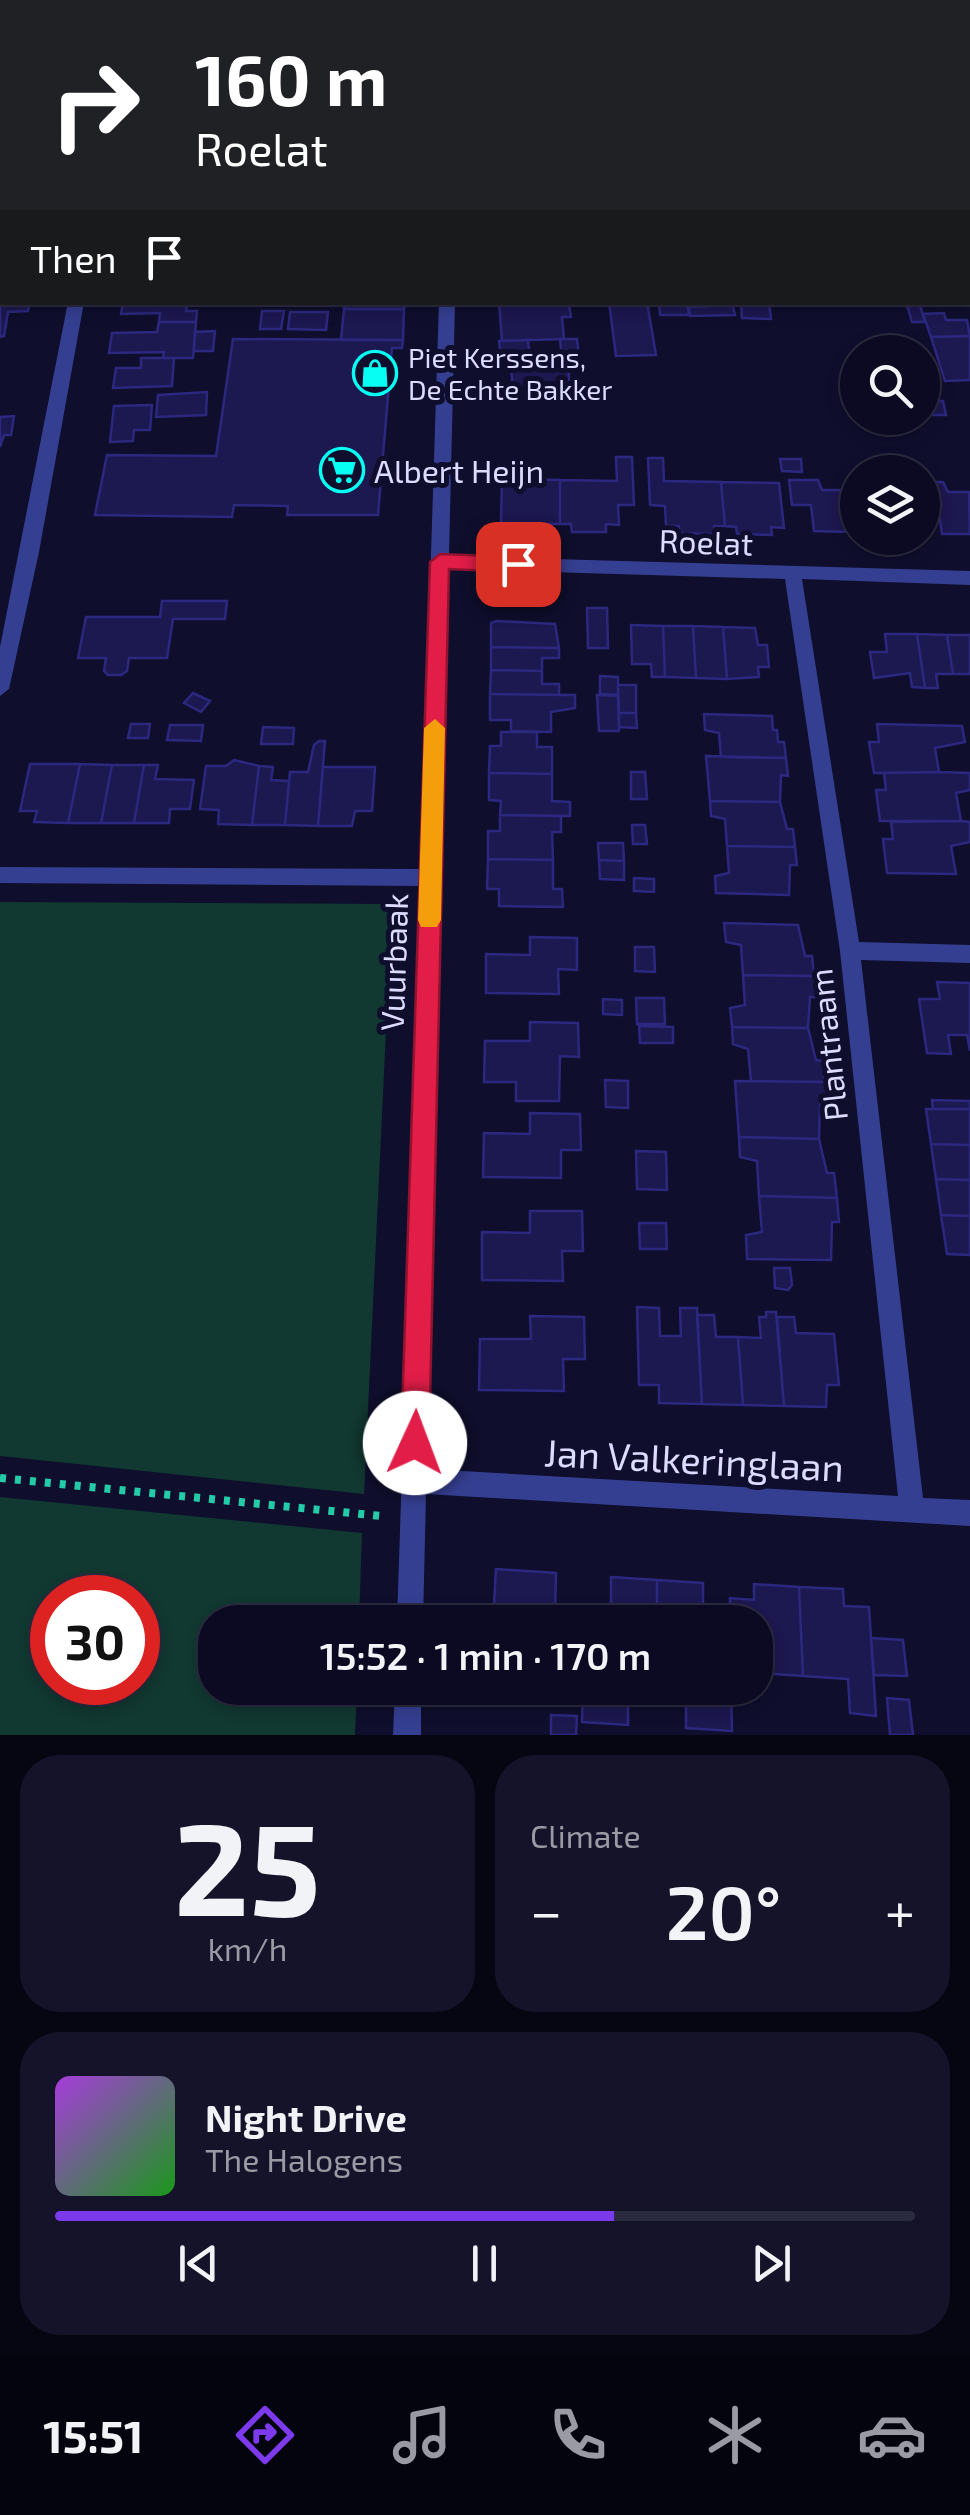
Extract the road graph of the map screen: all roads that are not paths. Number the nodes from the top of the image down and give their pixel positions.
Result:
1 (75, 305) edge
2 (448, 305) edge
3 (440, 562) junction
4 (794, 574) junction
5 (970, 578) edge
6 (0, 689) edge
7 (0, 876) edge
8 (430, 878) junction
9 (850, 952) junction
10 (970, 954) edge
11 (414, 1480) junction
12 (912, 1510) junction
13 (970, 1513) edge
14 (410, 1605) edge
15 (408, 1705) edge
16 (407, 1735) edge

1 - 6 street
2 - 3 street, Vuurbaak
3 - 4 street, Roelat
3 - 8 street, Vuurbaak
4 - 5 street, Roelat
4 - 9 street, Plantraam
7 - 8 street
8 - 11 street, Vuurbaak
9 - 10 street
9 - 12 street, Plantraam
11 - 12 street, Jan Valkeringlaan
11 - 14 street, Vuurbaak
12 - 13 street, Jan Valkeringlaan
15 - 16 street

